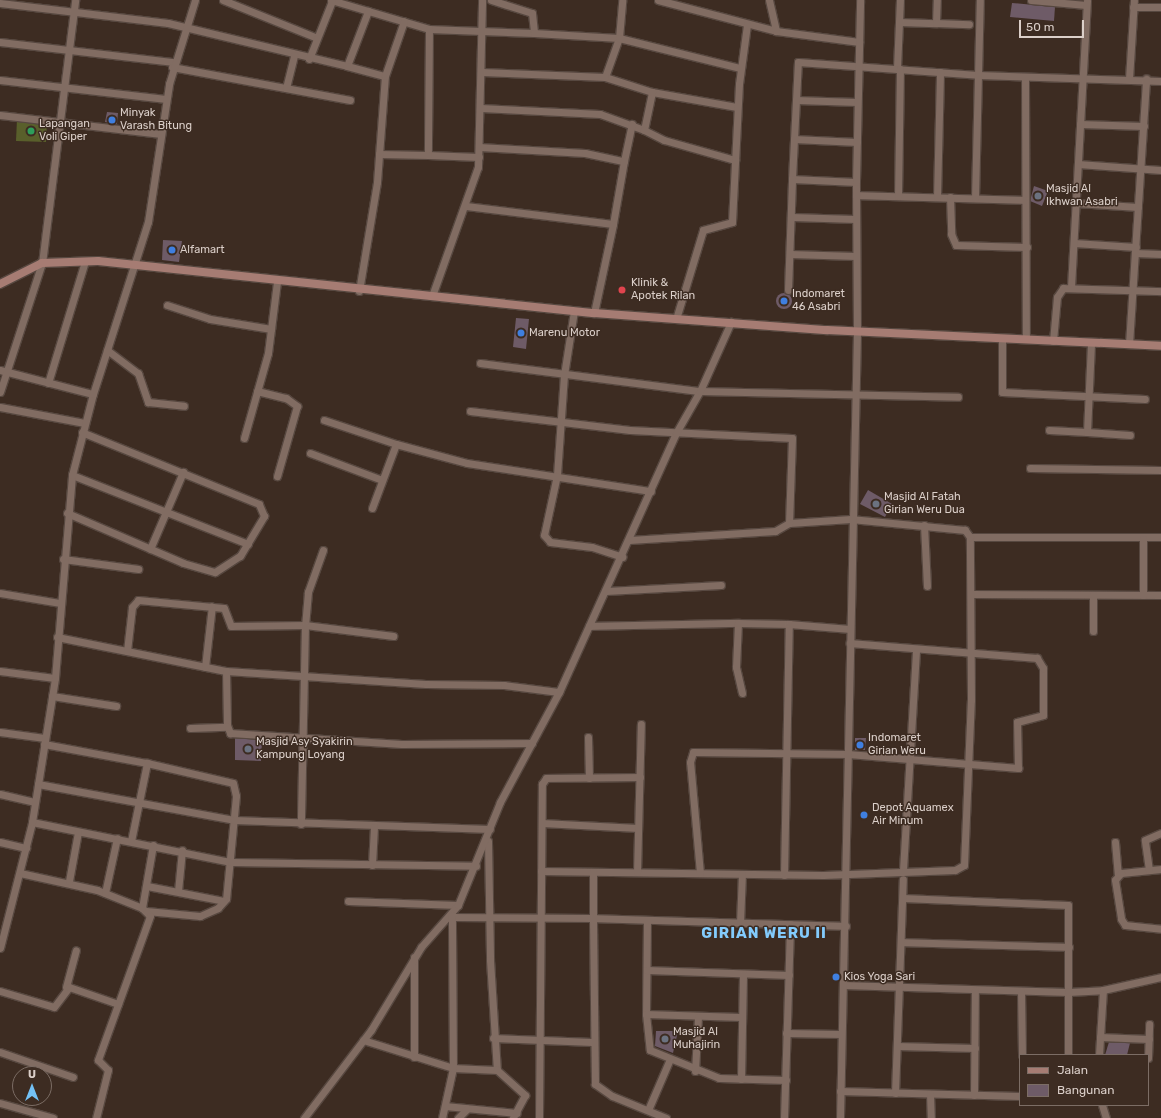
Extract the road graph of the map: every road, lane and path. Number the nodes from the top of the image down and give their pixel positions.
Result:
1 (75, 0) edge
2 (195, 0) edge
3 (223, 0) edge
4 (331, 0) edge
5 (482, 0) edge
6 (491, 0) edge
7 (622, 0) edge
8 (658, 0) edge
9 (769, 0) edge
10 (860, 0) edge
11 (900, 0) edge
12 (937, 0) edge
13 (980, 0) edge
14 (1031, 0) edge
15 (0, 3) edge
16 (238, 3) edge
17 (1086, 3) edge
18 (1133, 3) edge
19 (1161, 8) edge
20 (368, 11) junction
21 (73, 12) junction
22 (404, 21) junction
23 (899, 22) junction
24 (936, 23) junction
25 (969, 24) dead end
26 (747, 25) junction
27 (186, 28) junction
28 (429, 29) junction
29 (776, 31) junction
30 (482, 32) junction
31 (534, 33) junction
32 (317, 38) junction
33 (619, 38) junction
34 (0, 42) edge
35 (859, 42) junction
36 (69, 49) junction
37 (294, 55) junction
38 (309, 59) junction
39 (173, 64) junction
40 (347, 66) junction
41 (859, 66) junction
42 (740, 68) junction
43 (899, 69) junction
44 (482, 72) junction
45 (940, 72) junction
46 (978, 75) junction
47 (385, 76) junction
48 (605, 77) junction
49 (1025, 77) junction
50 (1081, 78) junction
51 (1129, 79) junction
52 (0, 80) edge
53 (1146, 80) junction
54 (1161, 81) edge
55 (64, 87) junction
56 (286, 88) junction
57 (652, 92) junction
58 (166, 98) junction
59 (350, 100) dead end
60 (796, 100) junction
61 (857, 102) junction
62 (737, 107) junction
63 (481, 108) junction
64 (0, 115) edge
65 (60, 122) junction
66 (632, 124) junction
67 (1080, 124) junction
68 (1144, 126) junction
69 (644, 130) junction
70 (161, 134) junction
71 (794, 140) junction
72 (857, 142) junction
73 (480, 147) junction
74 (379, 154) junction
75 (428, 156) junction
76 (480, 156) junction
77 (735, 160) junction
78 (624, 161) junction
79 (1078, 164) junction
80 (1141, 168) junction
81 (1161, 170) edge
82 (792, 179) junction
83 (856, 182) junction
84 (856, 196) junction
85 (898, 196) junction
86 (937, 197) junction
87 (950, 197) junction
88 (975, 198) junction
89 (1025, 200) junction
90 (1076, 203) junction
91 (466, 206) junction
92 (1138, 207) junction
93 (792, 217) junction
94 (855, 219) junction
95 (614, 224) junction
96 (1074, 243) junction
97 (1027, 247) junction
98 (1136, 250) junction
99 (790, 254) junction
100 (1161, 254) edge
101 (856, 256) junction
102 (85, 261) junction
103 (42, 262) junction
104 (136, 264) junction
105 (277, 282) junction
106 (0, 284) edge
107 (1071, 287) junction
108 (788, 290) dead end
109 (1133, 290) junction
110 (358, 291) junction
111 (1161, 291) edge
112 (432, 296) junction
113 (167, 305) dead end
114 (574, 311) junction
115 (594, 313) junction
116 (676, 318) junction
117 (731, 322) junction
118 (270, 329) junction
119 (857, 331) junction
120 (1002, 338) junction
121 (1026, 339) junction
122 (1053, 341) junction
123 (1091, 343) junction
124 (1129, 344) junction
125 (1161, 346) edge
126 (107, 350) junction
127 (480, 363) dead end
128 (0, 370) edge
129 (8, 372) junction
130 (564, 375) junction
131 (48, 383) junction
132 (257, 391) junction
133 (700, 391) junction
134 (0, 392) edge
135 (93, 394) junction
136 (854, 396) junction
137 (1089, 396) junction
138 (958, 397) dead end
139 (1145, 399) dead end
140 (184, 406) dead end
141 (0, 407) edge
142 (470, 411) dead end
143 (324, 420) dead end
144 (561, 422) junction
145 (85, 423) junction
146 (1049, 430) dead end
147 (82, 432) junction
148 (1087, 432) junction
149 (676, 433) junction
150 (1130, 435) dead end
151 (244, 438) dead end
152 (396, 444) junction
153 (310, 453) dead end
154 (1030, 468) dead end
155 (1161, 470) edge
156 (183, 472) junction
157 (72, 475) junction
158 (557, 475) junction
159 (277, 476) dead end
160 (382, 480) junction
161 (650, 491) junction
162 (372, 508) dead end
163 (166, 509) junction
164 (66, 513) junction
165 (851, 519) junction
166 (789, 523) junction
167 (924, 525) junction
168 (970, 537) junction
169 (1161, 537) edge
170 (1144, 539) junction
171 (629, 540) junction
172 (248, 544) junction
173 (150, 549) junction
174 (323, 550) dead end
175 (622, 557) junction
176 (63, 559) junction
177 (138, 569) dead end
178 (721, 585) dead end
179 (927, 586) dead end
180 (606, 591) junction
181 (0, 592) edge
182 (971, 594) junction
183 (1093, 594) junction
184 (1143, 595) junction
185 (1161, 595) edge
186 (60, 603) junction
187 (212, 606) junction
188 (738, 623) junction
189 (789, 624) junction
190 (305, 625) junction
191 (589, 626) junction
192 (850, 629) junction
193 (1093, 631) dead end
194 (393, 636) dead end
195 (57, 637) junction
196 (850, 643) junction
197 (916, 650) junction
198 (127, 651) junction
199 (971, 653) junction
200 (205, 667) junction
201 (0, 671) edge
202 (226, 671) junction
203 (55, 678) junction
204 (306, 678) junction
205 (559, 692) junction
206 (742, 693) dead end
207 (52, 696) junction
208 (116, 706) dead end
209 (640, 724) dead end
210 (227, 727) junction
211 (190, 728) dead end
212 (0, 732) edge
213 (588, 737) dead end
214 (305, 739) junction
215 (44, 741) junction
216 (532, 743) junction
217 (788, 753) junction
218 (848, 754) junction
219 (910, 759) junction
220 (147, 763) junction
221 (970, 764) junction
222 (640, 777) junction
223 (588, 778) junction
224 (38, 784) junction
225 (0, 794) edge
226 (34, 802) junction
227 (139, 802) junction
228 (234, 820) junction
229 (32, 822) junction
230 (542, 823) junction
231 (301, 824) junction
232 (374, 827) junction
233 (638, 828) junction
234 (78, 832) junction
235 (489, 833) junction
236 (1161, 833) edge
237 (117, 838) junction
238 (131, 841) junction
239 (0, 842) edge
240 (1115, 842) dead end
241 (153, 845) junction
242 (26, 848) junction
243 (182, 850) junction
244 (231, 862) junction
245 (372, 865) junction
246 (476, 866) junction
247 (1161, 869) edge
248 (904, 870) junction
249 (1149, 870) junction
250 (541, 871) junction
251 (593, 872) junction
252 (637, 872) junction
253 (20, 873) junction
254 (700, 873) junction
255 (846, 873) junction
256 (742, 874) junction
257 (1118, 874) junction
258 (784, 875) junction
259 (903, 879) dead end
260 (69, 881) junction
261 (146, 886) junction
262 (178, 892) junction
263 (105, 893) junction
264 (903, 898) junction
265 (224, 901) junction
266 (348, 901) dead end
267 (458, 905) junction
268 (144, 909) junction
269 (452, 916) junction
270 (540, 918) junction
271 (593, 918) junction
272 (490, 919) junction
273 (647, 920) junction
274 (740, 923) junction
275 (790, 924) junction
276 (846, 926) junction
277 (1161, 929) edge
278 (901, 942) junction
279 (1069, 947) junction
280 (0, 948) edge
281 (76, 950) dead end
282 (414, 957) junction
283 (647, 970) junction
284 (743, 974) junction
285 (789, 975) junction
286 (1161, 977) edge
287 (843, 984) junction
288 (899, 986) junction
289 (66, 987) junction
290 (975, 990) junction
291 (1103, 990) junction
292 (0, 991) edge
293 (1021, 991) junction
294 (1068, 992) junction
295 (118, 1004) junction
296 (646, 1014) junction
297 (698, 1016) junction
298 (741, 1017) junction
299 (1149, 1024) dead end
300 (786, 1033) junction
301 (840, 1034) junction
302 (493, 1038) junction
303 (1100, 1038) junction
304 (1149, 1039) junction
305 (364, 1040) junction
306 (540, 1042) junction
307 (592, 1042) junction
308 (897, 1046) junction
309 (975, 1048) junction
310 (0, 1052) edge
311 (1022, 1054) edge
312 (1068, 1054) edge
313 (1099, 1054) edge
314 (1148, 1054) edge
315 (414, 1057) junction
316 (670, 1058) junction
317 (453, 1068) junction
318 (497, 1070) junction
319 (695, 1070) junction
320 (73, 1077) dead end
321 (741, 1079) junction
322 (786, 1080) junction
323 (840, 1091) junction
324 (896, 1093) junction
325 (930, 1094) junction
326 (525, 1095) junction
327 (974, 1095) junction
328 (1019, 1096) edge
329 (538, 1100) junction
330 (0, 1103) edge
331 (445, 1106) junction
332 (1102, 1106) edge
333 (467, 1109) junction
334 (648, 1110) junction
335 (515, 1115) edge
336 (657, 1116) edge
337 (53, 1118) edge
338 (96, 1118) edge
339 (304, 1118) edge
340 (442, 1118) edge
341 (458, 1118) edge
342 (539, 1118) edge
343 (666, 1118) edge
344 (784, 1118) edge
345 (840, 1118) edge
346 (931, 1118) edge
347 (1106, 1118) edge

1 - 21 street
2 - 27 street
3 - 16 street
4 - 20 street
4 - 32 street
5 - 30 street
6 - 31 street
7 - 33 street
8 - 26 street
9 - 29 street
10 - 35 street
11 - 23 street
12 - 24 street
13 - 46 street
14 - 17 street
15 - 21 street
16 - 32 street
17 - 50 street
18 - 19 street
18 - 51 street
20 - 22 street
20 - 40 street
21 - 27 street
21 - 36 street
22 - 28 street
22 - 47 street
23 - 24 street
23 - 43 street
24 - 25 street
26 - 29 street
26 - 42 street
27 - 37 street
27 - 39 street
28 - 30 street
28 - 75 street
29 - 35 street
30 - 31 street
30 - 44 street
31 - 33 street
32 - 38 street
33 - 42 street
33 - 48 street
34 - 36 street
35 - 41 street
36 - 39 street
36 - 55 street
37 - 38 street
37 - 56 street
38 - 40 street
39 - 56 street
39 - 58 street
40 - 47 street
41 - 43 street
41 - 60 street
41 - 61 street
42 - 62 street
43 - 45 street
43 - 85 street
44 - 48 street
44 - 63 street
45 - 46 street
45 - 86 street
46 - 49 street
46 - 88 street
47 - 74 street
48 - 57 street
49 - 50 street
49 - 89 street
50 - 51 street
50 - 67 street
51 - 53 street
52 - 55 street
53 - 54 street
53 - 68 street
55 - 58 street
55 - 65 street
56 - 59 street
57 - 62 street
57 - 69 street
58 - 70 street
60 - 61 street
60 - 71 street
61 - 72 street
62 - 77 street
63 - 66 street
63 - 73 street
64 - 65 street
65 - 70 street
65 - 103 street
66 - 69 street
66 - 78 street
67 - 68 street
67 - 79 street
68 - 80 street
69 - 77 street
70 - 104 street
71 - 72 street
71 - 82 street
72 - 83 street
73 - 76 street
73 - 78 street
74 - 75 street
74 - 110 street
75 - 76 street
76 - 91 street
77 - 116 street
78 - 95 street
79 - 80 street
79 - 90 street
80 - 81 street
80 - 92 street
82 - 83 street
82 - 93 street
83 - 84 street
84 - 85 street
84 - 94 street
85 - 86 street
86 - 87 street
87 - 88 street
87 - 97 street
88 - 89 street
89 - 97 street
90 - 92 street
90 - 96 street
91 - 95 street
91 - 112 street
92 - 98 street
93 - 94 street
93 - 99 street
94 - 101 street
95 - 115 street
96 - 98 street
96 - 107 street
97 - 121 street
98 - 100 street
98 - 109 street
99 - 101 street
99 - 108 street
101 - 119 street
102 - 103 street
102 - 104 street
102 - 131 street
103 - 106 street
103 - 129 street
104 - 105 street
104 - 126 street
105 - 110 street
105 - 118 street
107 - 109 street
107 - 122 street
109 - 111 street
109 - 124 street
110 - 112 street
112 - 114 street
113 - 118 street
114 - 115 street
114 - 130 street
115 - 116 street
116 - 117 street
117 - 119 street
117 - 133 street
118 - 132 street
119 - 120 street
119 - 136 street
120 - 121 street
120 - 137 street
121 - 122 street
122 - 123 street
123 - 124 street
123 - 137 street
124 - 125 street
126 - 135 street
126 - 140 street
127 - 130 street
128 - 129 street
129 - 131 street
129 - 134 street
130 - 133 street
130 - 144 street
131 - 135 street
132 - 151 street
132 - 159 street
133 - 136 street
133 - 149 street
135 - 145 street
136 - 138 street
136 - 165 street
137 - 139 street
137 - 148 street
141 - 145 street
142 - 144 street
143 - 152 street
144 - 149 street
144 - 158 street
145 - 147 street
146 - 148 street
147 - 156 street
147 - 157 street
148 - 150 street
149 - 161 street
149 - 166 street
152 - 158 street
152 - 160 street
153 - 160 street
154 - 155 street
156 - 163 street
156 - 172 street
157 - 163 street
157 - 164 street
158 - 161 street
158 - 175 street
160 - 162 street
161 - 171 street
163 - 172 street
163 - 173 street
164 - 173 street
164 - 176 street
165 - 166 street
165 - 167 street
165 - 192 street
166 - 171 street
167 - 168 street
167 - 179 street
168 - 170 street
168 - 182 street
169 - 170 street
170 - 184 street
171 - 175 street
172 - 173 street
174 - 190 street
175 - 180 street
176 - 177 street
176 - 186 street
178 - 180 street
180 - 191 street
181 - 186 street
182 - 183 street
182 - 199 street
183 - 184 street
183 - 193 street
184 - 185 street
186 - 195 street
187 - 190 street
187 - 198 street
187 - 200 street
188 - 189 street
188 - 191 street
188 - 206 street
189 - 192 street
189 - 217 street
190 - 194 street
190 - 204 street
191 - 205 street
192 - 196 street
195 - 198 street
195 - 203 street
196 - 197 street
196 - 218 street
197 - 199 street
197 - 219 street
198 - 200 street
199 - 221 street
199 - 221 street
200 - 202 street
201 - 203 street
202 - 204 street
202 - 210 street
203 - 207 street
204 - 205 street
204 - 214 street
205 - 216 street
207 - 208 street
207 - 215 street
209 - 222 street
210 - 211 street
210 - 214 street
212 - 215 street
213 - 223 street
214 - 216 street
214 - 231 street
215 - 220 street
215 - 224 street
216 - 235 street
217 - 218 street
217 - 254 street
217 - 258 street
218 - 219 street
218 - 255 street
219 - 221 street
219 - 248 street
220 - 227 street
220 - 228 street
221 - 248 street
222 - 223 street
222 - 233 street
223 - 230 street
224 - 226 street
224 - 227 street
225 - 226 street
226 - 229 street
227 - 228 street
227 - 238 street
228 - 231 street
228 - 244 street
229 - 234 street
229 - 242 street
230 - 233 street
230 - 250 street
231 - 232 street
232 - 235 street
232 - 245 street
233 - 252 street
234 - 237 street
234 - 260 street
235 - 246 street
235 - 272 street
236 - 249 street
237 - 238 street
237 - 263 street
238 - 241 street
239 - 242 street
240 - 257 street
241 - 243 street
241 - 261 street
242 - 253 street
243 - 244 street
243 - 262 street
244 - 245 street
244 - 265 street
245 - 246 street
246 - 267 street
247 - 249 street
248 - 255 street
249 - 257 street
250 - 251 street
250 - 270 street
251 - 252 street
251 - 271 street
252 - 254 street
253 - 260 street
253 - 280 street
254 - 256 street
255 - 258 street
255 - 276 street
256 - 258 street
256 - 274 street
257 - 277 street
259 - 264 street
260 - 263 street
261 - 262 street
261 - 268 street
262 - 265 street
263 - 268 street
264 - 278 street
264 - 279 street
265 - 268 street
266 - 267 street
267 - 269 street
268 - 295 street
269 - 272 street
269 - 282 street
269 - 317 street
270 - 271 street
270 - 272 street
270 - 306 street
271 - 273 street
271 - 307 street
272 - 302 street
273 - 274 street
273 - 283 street
274 - 275 street
275 - 276 street
275 - 285 street
276 - 287 street
278 - 279 street
278 - 288 street
279 - 294 street
281 - 289 street
282 - 305 street
282 - 315 street
283 - 284 street
283 - 296 street
284 - 285 street
284 - 298 street
285 - 300 street
286 - 291 street
287 - 288 street
287 - 301 street
288 - 290 street
288 - 308 street
289 - 292 street
289 - 295 street
290 - 293 street
290 - 309 street
291 - 294 street
291 - 303 street
293 - 294 street
293 - 311 street
294 - 312 street
295 - 338 street
296 - 297 street
296 - 316 street
297 - 298 street
297 - 319 street
298 - 321 street
299 - 304 street
300 - 301 street
300 - 322 street
301 - 323 street
302 - 306 street
302 - 318 street
303 - 304 street
303 - 313 street
304 - 314 street
305 - 315 street
305 - 339 street
306 - 307 street
306 - 329 street
307 - 334 street
308 - 309 street
308 - 324 street
309 - 327 street
310 - 320 street
315 - 317 street
316 - 319 street
316 - 334 street
317 - 318 street
317 - 331 street
318 - 326 street
319 - 321 street
321 - 322 street
322 - 344 street
323 - 324 street
323 - 345 street
324 - 325 street
325 - 327 street
325 - 346 street
326 - 329 street
326 - 335 street
327 - 328 street
329 - 342 street
330 - 337 street
331 - 333 street
331 - 340 street
332 - 347 street
333 - 335 street
333 - 341 street
334 - 336 street
336 - 343 street

